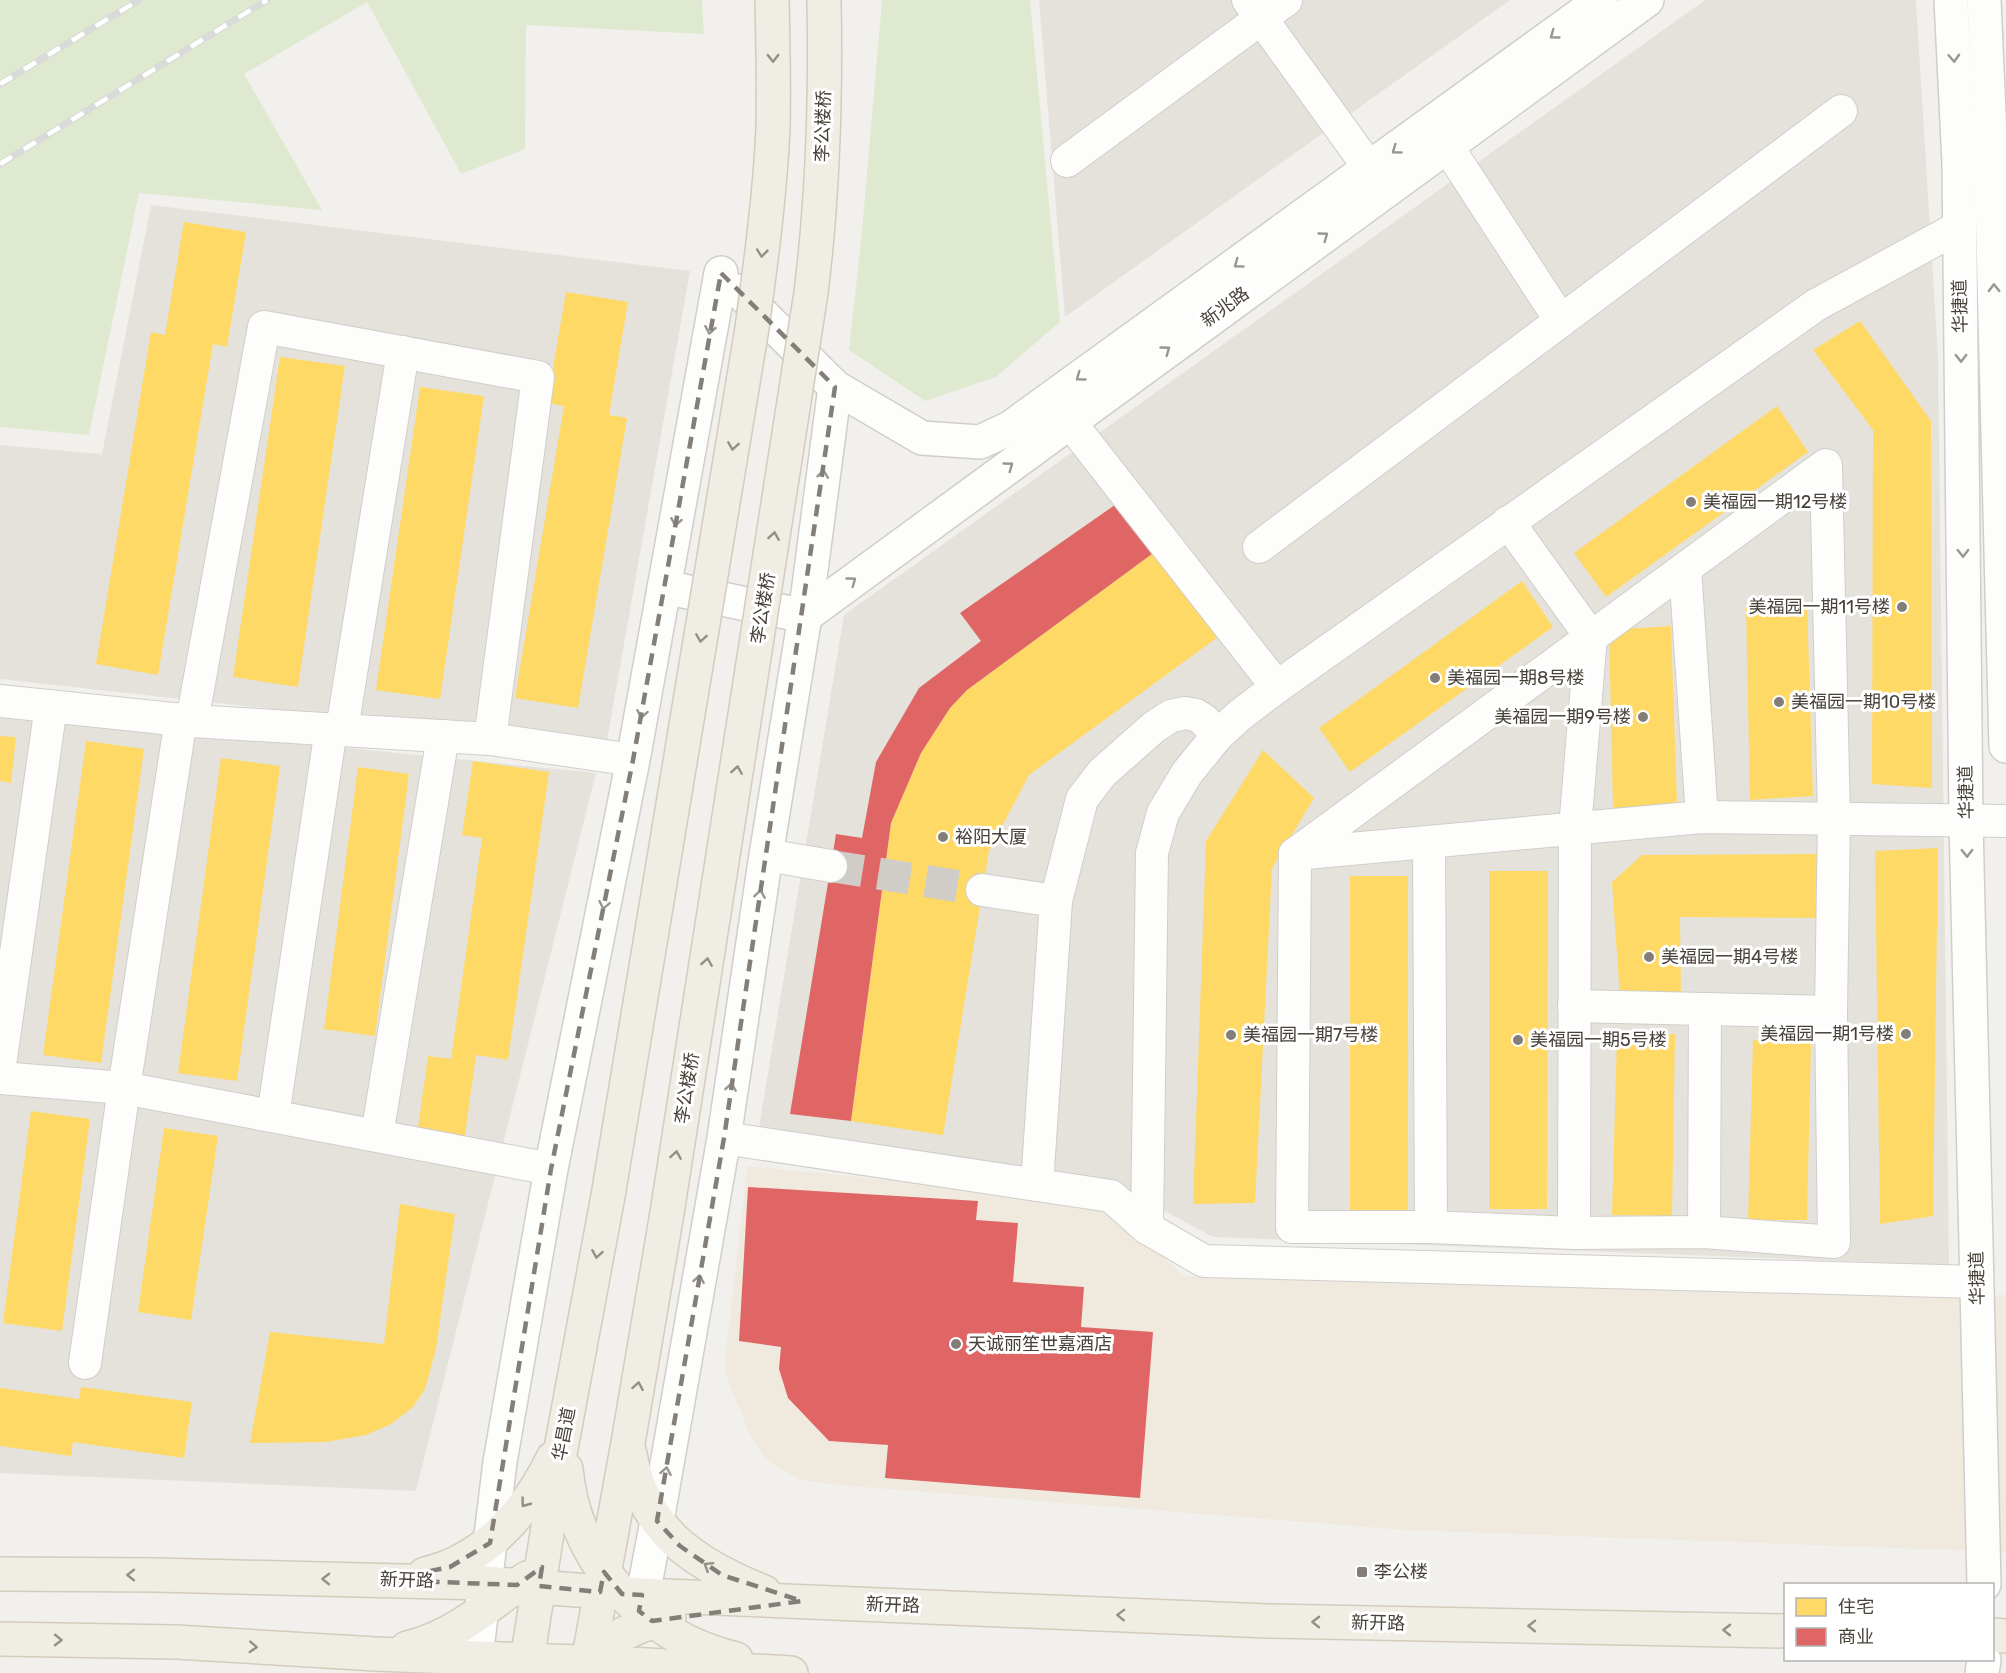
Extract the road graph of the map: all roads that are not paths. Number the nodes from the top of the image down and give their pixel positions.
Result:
1 (772, 0) edge
2 (824, 0) edge
3 (1286, 0) edge
4 (1601, 0) edge
5 (1647, 0) edge
6 (1951, 0) edge
7 (1984, 0) edge
8 (1255, 9) edge
9 (1841, 111) dead end
10 (1447, 146) junction
11 (1999, 160) edge
12 (1067, 161) dead end
13 (1959, 164) junction
14 (1370, 169) junction
15 (1959, 227) junction
16 (1561, 321) junction
17 (403, 352) junction
18 (835, 387) junction
19 (1069, 421) junction
20 (2003, 501) edge
21 (1508, 522) junction
22 (1260, 547) dead end
23 (1684, 569) junction
24 (664, 586) junction
25 (805, 616) junction
26 (1591, 637) junction
27 (1277, 687) junction
28 (0, 701) edge
29 (51, 706) junction
30 (187, 720) junction
31 (336, 729) junction
32 (443, 736) junction
33 (1217, 736) junction
34 (489, 740) junction
35 (2006, 746) edge
36 (633, 760) junction
37 (1702, 817) junction
38 (1834, 819) junction
39 (2006, 821) edge
40 (1966, 822) junction
41 (1575, 828) junction
42 (1429, 842) junction
43 (1295, 854) junction
44 (766, 855) junction
45 (831, 866) tunnel mouth
46 (982, 890) tunnel mouth
47 (1056, 901) junction
48 (1574, 1006) junction
49 (1705, 1009) junction
50 (1831, 1012) junction
51 (0, 1065) edge
52 (0, 1078) edge
53 (124, 1088) junction
54 (273, 1116) junction
55 (377, 1135) junction
56 (724, 1138) junction
57 (550, 1169) junction
58 (1037, 1185) junction
59 (1147, 1227) junction
60 (1431, 1227) junction
61 (1704, 1232) junction
62 (1574, 1233) junction
63 (1977, 1282) junction
64 (85, 1363) dead end
65 (564, 1434) junction
66 (628, 1443) junction
67 (657, 1521) junction
68 (579, 1524) junction
69 (490, 1543) junction
70 (0, 1574) edge
71 (533, 1578) junction
72 (385, 1580) junction
73 (1984, 1583) edge
74 (482, 1598) junction
75 (802, 1601) junction
76 (628, 1602) junction
77 (1784, 1631) edge
78 (0, 1640) edge
79 (376, 1654) junction
80 (475, 1665) edge
81 (526, 1666) edge
82 (628, 1668) edge
83 (585, 1670) edge
84 (791, 1673) edge
85 (801, 1673) edge

1 -> 65 main road, 华昌道, bridge
66 -> 2 main road, 李公楼桥, bridge
3 - 8 street
4 -> 14 street, 新兆路
5 - 10 street, 新兆路
6 -> 13 street, 华捷道
7 - 11 street, 华捷道
8 - 12 street
8 - 14 street
9 - 16 street
10 - 16 street
19 -> 10 street, 新兆路
11 - 13 street
20 -> 11 street, 华捷道
13 - 15 street, 华捷道
14 -> 18 street, 新兆路
15 - 21 street
15 -> 40 street, 华捷道
16 - 22 street
17 - 30 street
17 - 31 street
17 - 34 street
18 -> 24 street, 新兆路
25 -> 18 street
25 -> 19 street, 新兆路
19 - 27 street
20 - 35 street, 华捷道
21 - 26 street
21 - 27 street
23 - 26 street
23 - 37 street
23 - 38 street
24 - 25 street
24 -> 36 street
25 - 44 street
26 - 41 street
26 - 43 street
27 - 33 street
28 - 29 street
29 - 30 street
29 - 51 street
30 - 31 street
30 - 53 street
31 - 32 street
31 - 54 street
32 - 34 street
32 - 55 street
33 - 47 street
33 - 59 street
34 - 36 street
36 -> 57 street
37 - 38 street
37 - 41 street
38 - 40 street
38 - 50 street
39 - 40 street
40 -> 63 street, 华捷道
41 - 42 street
41 - 48 street
42 - 43 street
42 - 60 street
43 - 60 street
44 - 45 street
56 -> 44 street
46 - 47 street
47 - 58 street
48 - 49 street
48 - 62 street
49 - 50 street
49 - 61 street
50 - 61 street
52 - 53 street
53 - 54 street
53 - 64 street
54 - 55 street
55 - 57 street
56 - 58 street
67 -> 56 street
57 - 69 street
58 - 59 street
59 - 63 street
60 - 62 street
61 - 62 street
63 - 73 street, 华捷道
65 - 68 main road
65 -> 69 main road
65 - 71 main road, 华昌道
66 - 67 main road
66 - 68 main road
66 - 76 main road
75 -> 67 main road
67 - 76 street
68 - 71 main road
68 - 76 main road
69 - 72 main road
69 - 74 street
72 -> 70 main road, 新开路
71 - 74 main road, 新开路
71 - 76 main road, 新开路
71 - 81 main road, 华昌道
72 - 74 main road, 新开路
74 - 79 main road
74 - 80 street
75 - 76 main road, 新开路
77 -> 75 main road, 新开路
76 - 82 street
76 - 83 main road
76 - 83 main road
76 - 85 main road
78 -> 79 main road
79 - 80 main road
80 - 81 main road
81 - 83 main road
82 - 83 main road
82 - 84 main road

